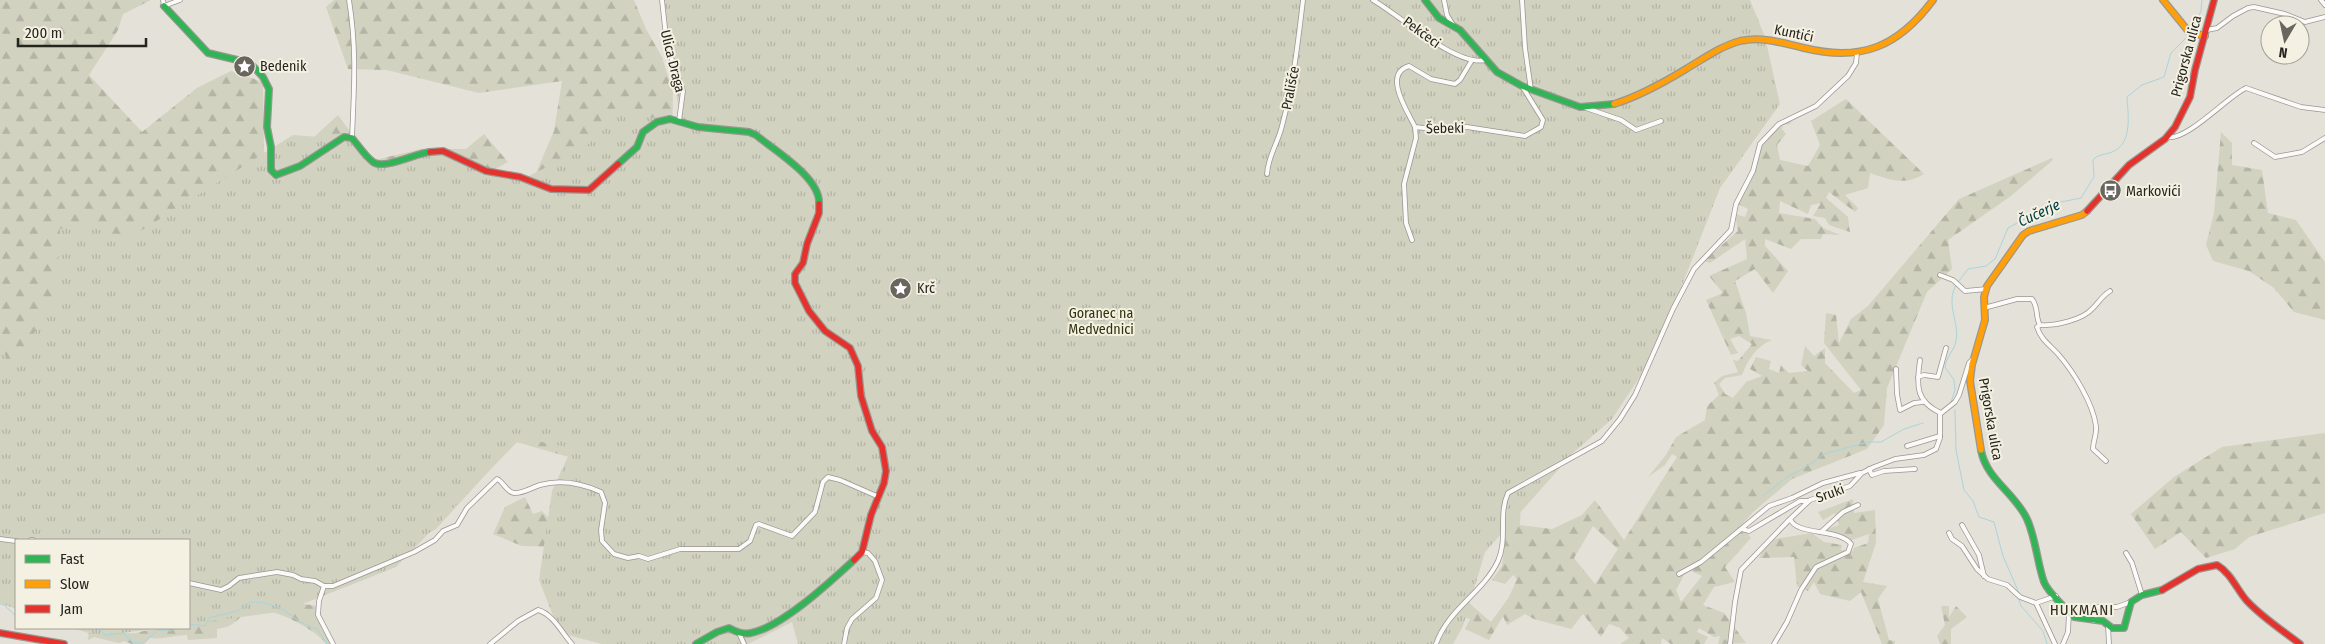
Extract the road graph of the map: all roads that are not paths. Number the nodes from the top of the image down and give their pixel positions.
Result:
1 (180, 0) edge
2 (349, 0) edge
3 (662, 0) edge
4 (1302, 0) edge
5 (1373, 0) edge
6 (1425, 0) edge
7 (1444, 0) edge
8 (1522, 0) edge
9 (1933, 0) edge
10 (2163, 0) edge
11 (2214, 0) edge
12 (2321, 0) edge
13 (164, 3) edge
14 (2325, 5) edge
15 (2325, 17) edge
16 (1453, 26) junction
17 (2206, 33) junction
18 (1857, 53) junction
19 (1472, 60) junction
20 (1485, 60) junction
21 (1522, 86) junction
22 (1531, 90) junction
23 (1586, 108) junction
24 (2325, 110) edge
25 (679, 121) junction
26 (1661, 121) dead end
27 (1415, 127) junction
28 (2167, 137) junction
29 (352, 138) junction
30 (2325, 138) edge
31 (2254, 143) dead end
32 (1267, 174) dead end
33 (1412, 240) dead end
34 (1940, 274) dead end
35 (1986, 289) junction
36 (2110, 291) dead end
37 (1984, 308) junction
38 (2040, 325) junction
39 (1946, 348) dead end
40 (1974, 359) junction
41 (1920, 360) dead end
42 (1896, 369) dead end
43 (1918, 377) junction
44 (1923, 402) junction
45 (1941, 413) junction
46 (1940, 436) junction
47 (1907, 446) dead end
48 (2106, 461) dead end
49 (1869, 469) junction
50 (1915, 469) dead end
51 (1862, 472) junction
52 (879, 497) junction
53 (1808, 501) junction
54 (1858, 505) dead end
55 (1789, 520) junction
56 (1962, 525) dead end
57 (1742, 529) junction
58 (1821, 532) junction
59 (1950, 533) dead end
60 (0, 539) edge
61 (15, 541) edge
62 (862, 552) junction
63 (2126, 553) dead end
64 (1679, 574) dead end
65 (1984, 576) junction
66 (190, 583) edge
67 (324, 586) junction
68 (2142, 595) junction
69 (2056, 596) junction
70 (2132, 602) junction
71 (2036, 603) junction
72 (2069, 613) junction
73 (2094, 620) junction
74 (2108, 626) junction
75 (0, 632) edge
76 (739, 634) junction
77 (64, 644) edge
78 (333, 644) edge
79 (490, 644) edge
80 (572, 644) edge
81 (696, 644) edge
82 (744, 644) edge
83 (844, 644) edge
84 (1436, 644) edge
85 (1730, 644) edge
86 (1774, 644) edge
87 (2055, 644) edge
88 (2064, 644) edge
89 (2109, 644) edge
90 (2300, 644) edge

1 - 13 street
2 - 29 street
3 - 25 street, Ulica Draga
4 - 32 street, Prališće
5 - 19 street, Pekčeci
6 - 16 street, Kuntići
7 - 16 street
8 - 22 street
9 - 18 street, Kuntići
10 - 17 street
11 - 17 street, Prigorska ulica
12 - 14 street
13 - 29 street
15 - 17 street
16 - 20 street, Kuntići
17 - 28 street, Prigorska ulica
18 - 23 street, Kuntići
18 - 84 street
19 - 20 street, Pekčeci
19 - 27 street
20 - 21 street, Kuntići
21 - 22 street, Kuntići
21 - 27 street, Šebeki
22 - 23 street, Kuntići
23 - 26 street, Kuntići
24 - 28 street
25 - 29 street
25 - 52 street
27 - 33 street, Šebeki
28 - 35 street, Prigorska ulica
30 - 31 street
34 - 35 street
35 - 37 street, Prigorska ulica
36 - 38 street
37 - 38 street
37 - 40 street, Prigorska ulica
38 - 48 street
39 - 43 street
40 - 45 street
40 - 69 street, Prigorska ulica
41 - 43 street
42 - 44 street
43 - 44 street
44 - 45 street
45 - 46 street
46 - 47 street
46 - 49 street, Sruki
49 - 50 street
49 - 51 street, Sruki
51 - 53 street, Sruki
51 - 57 street
52 - 62 street
52 - 67 street
53 - 55 street, Sruki
53 - 57 street
54 - 58 street
55 - 58 street
55 - 85 street, Sruki
56 - 65 street
57 - 64 street
58 - 86 street
59 - 65 street
60 - 61 street
62 - 76 street
62 - 83 street
63 - 68 street
65 - 71 street
66 - 67 street
67 - 78 street
68 - 70 street
68 - 90 street
69 - 71 street
69 - 72 street, Prigorska ulica
70 - 73 street
70 - 74 street
71 - 87 street
72 - 73 street
72 - 88 street
73 - 74 street
74 - 89 street
75 - 77 street
76 - 81 street
76 - 82 street
79 - 80 street

